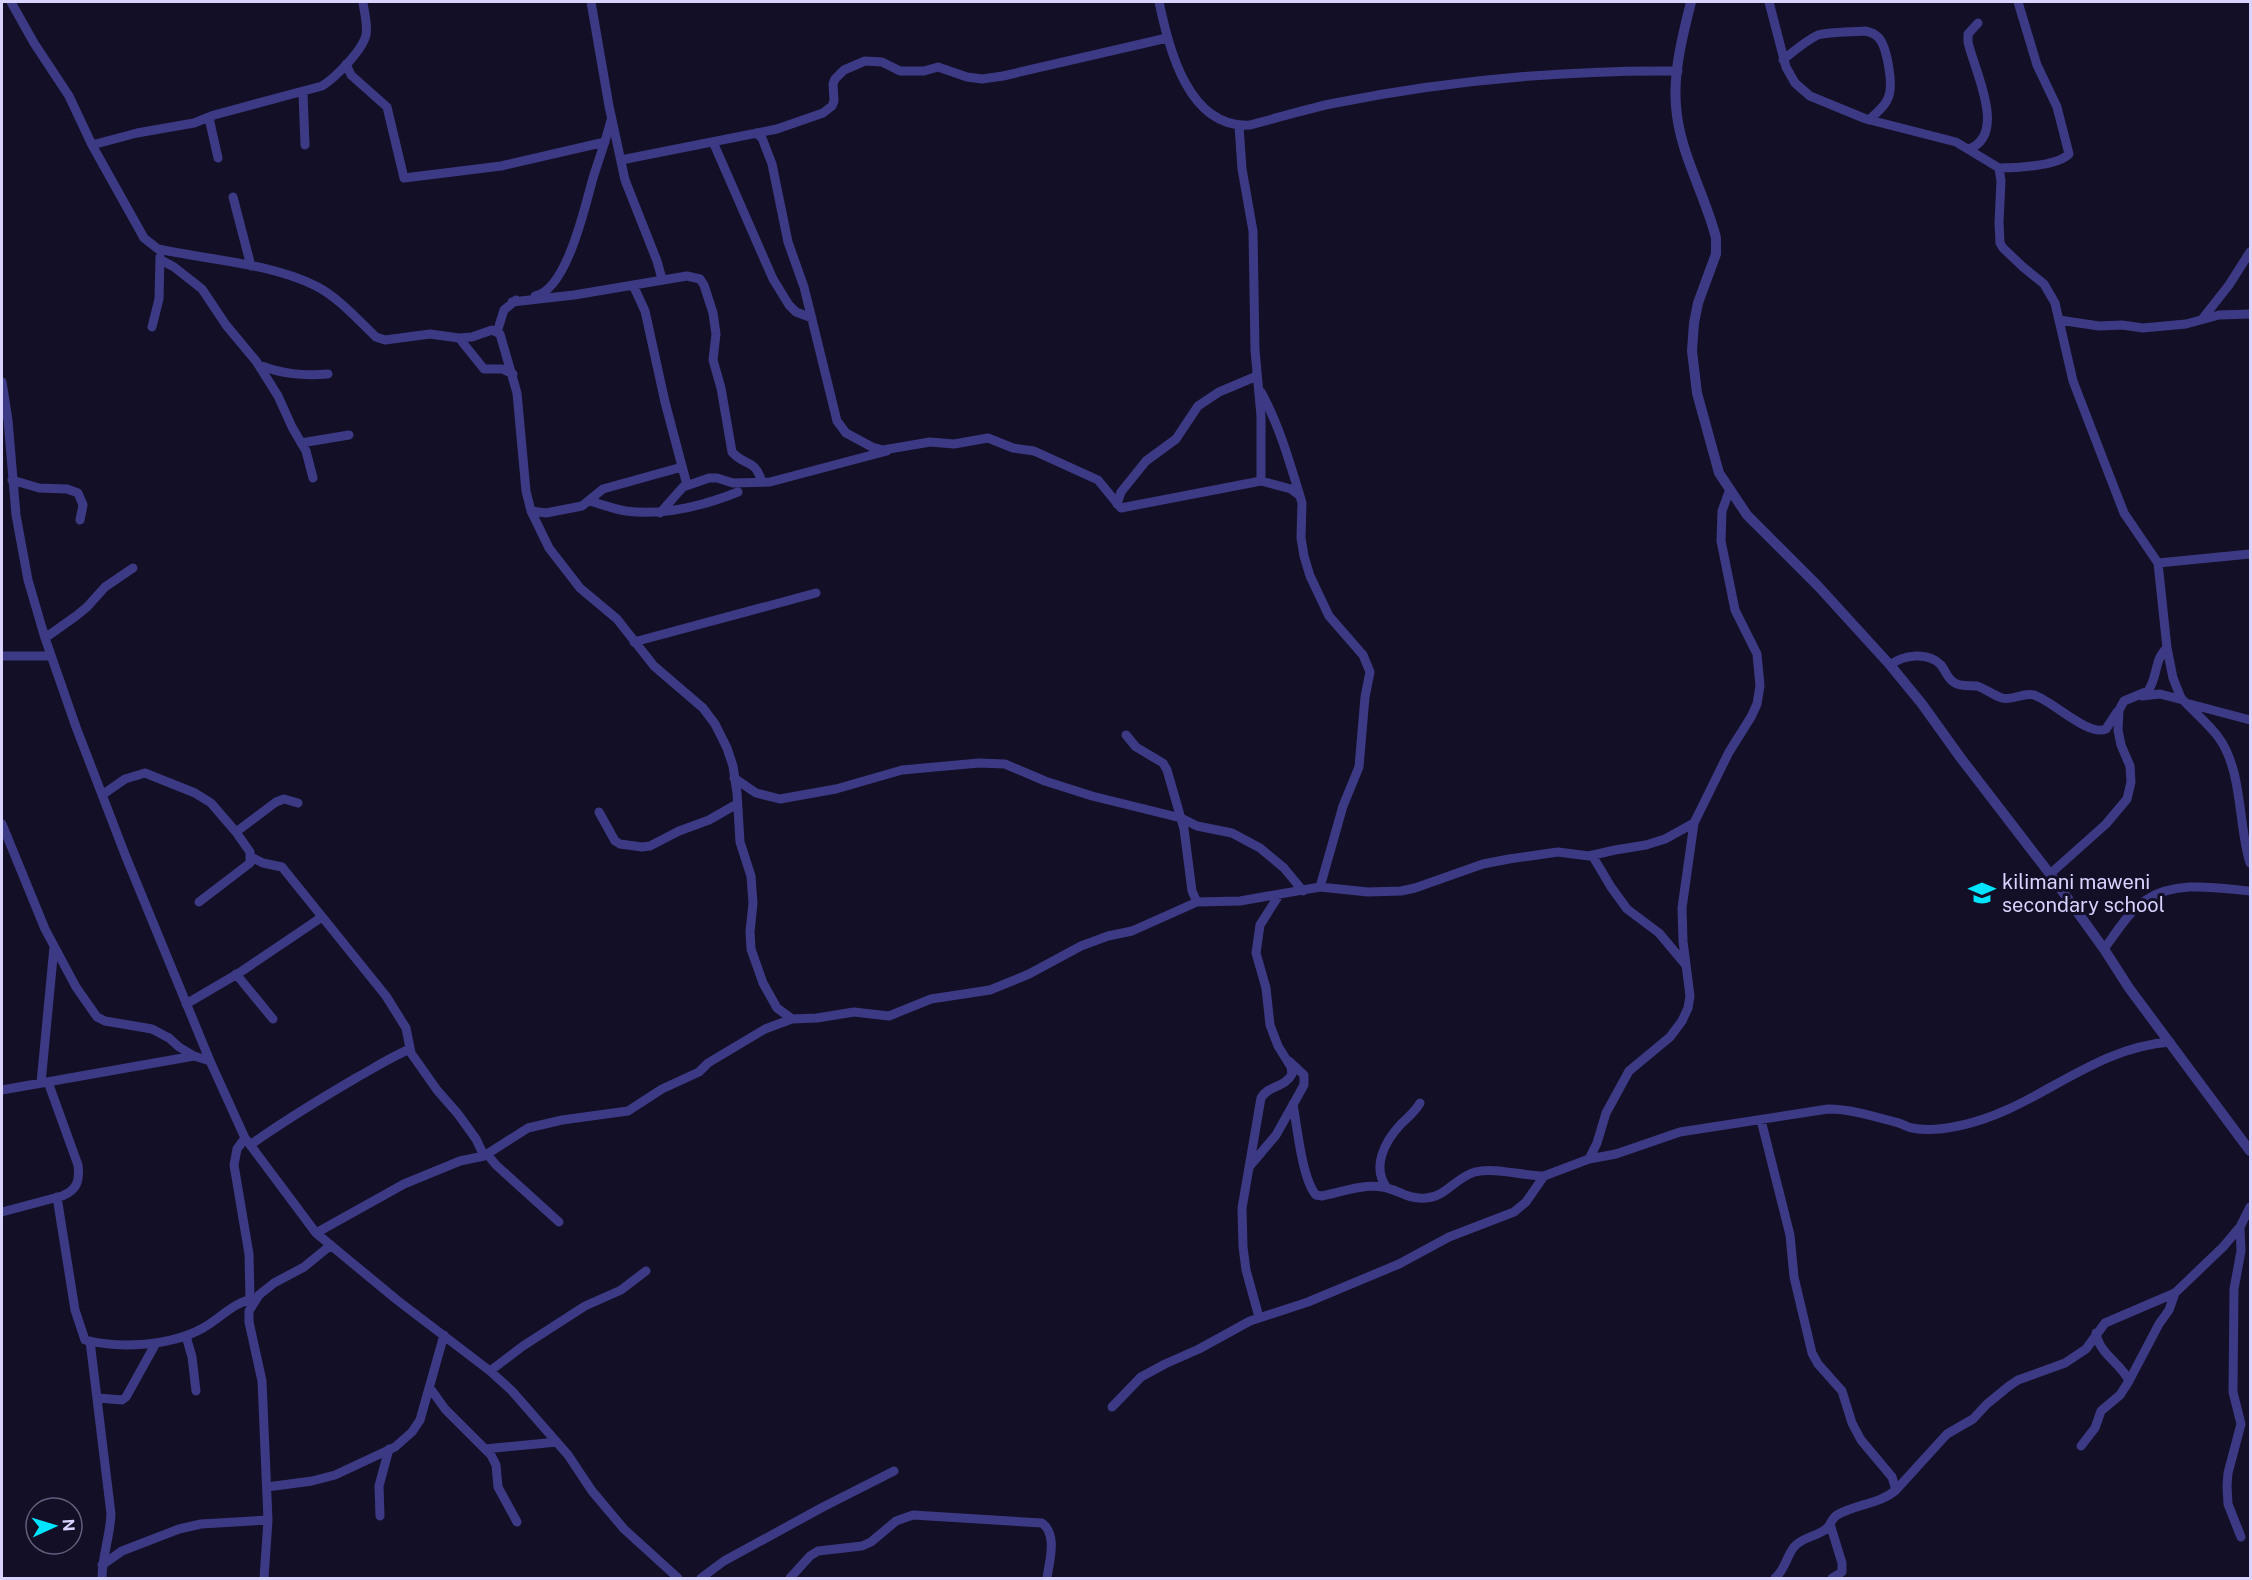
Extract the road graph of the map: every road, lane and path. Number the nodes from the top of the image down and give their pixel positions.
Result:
1 (11, 2) edge
2 (363, 2) edge
3 (591, 2) edge
4 (1159, 2) edge
5 (1691, 2) edge
6 (1769, 2) edge
7 (2018, 2) edge
8 (1978, 23) dead end
9 (1167, 38) junction
10 (1783, 60) junction
11 (346, 64) junction
12 (1678, 70) junction
13 (303, 93) junction
14 (209, 118) junction
15 (612, 118) junction
16 (1869, 120) junction
17 (1239, 126) junction
18 (756, 133) junction
19 (605, 142) junction
20 (713, 142) junction
21 (92, 145) junction
22 (305, 145) dead end
23 (1969, 149) junction
24 (218, 158) dead end
25 (621, 159) junction
26 (1999, 168) junction
27 (233, 197) dead end
28 (158, 249) junction
29 (2250, 252) edge
30 (161, 260) junction
31 (251, 266) junction
32 (662, 279) junction
33 (633, 285) junction
34 (512, 302) junction
35 (2250, 314) edge
36 (812, 318) junction
37 (2203, 318) junction
38 (2059, 320) junction
39 (152, 327) dead end
40 (497, 332) junction
41 (459, 338) junction
42 (259, 364) junction
43 (327, 374) dead end
44 (513, 374) junction
45 (1258, 381) junction
46 (2, 382) edge
47 (349, 435) dead end
48 (301, 443) junction
49 (890, 451) junction
50 (682, 467) junction
51 (313, 478) dead end
52 (1261, 481) junction
53 (762, 482) junction
54 (12, 484) junction
55 (687, 485) junction
56 (1730, 489) junction
57 (2, 491) edge
58 (738, 492) dead end
59 (1300, 496) junction
60 (589, 501) junction
61 (1117, 504) junction
62 (531, 512) junction
63 (660, 513) junction
64 (80, 520) dead end
65 (2250, 555) edge
66 (2158, 563) junction
67 (133, 568) dead end
68 (816, 593) dead end
69 (45, 638) junction
70 (634, 642) junction
71 (2167, 648) junction
72 (2, 656) edge
73 (51, 656) junction
74 (1890, 665) junction
75 (2139, 696) junction
76 (2184, 702) junction
77 (2119, 710) junction
78 (2250, 720) edge
79 (1126, 735) dead end
80 (734, 778) junction
81 (102, 795) junction
82 (298, 803) dead end
83 (737, 804) junction
84 (599, 812) dead end
85 (1180, 818) junction
86 (2250, 822) edge
87 (1694, 823) junction
88 (2, 824) edge
89 (236, 832) junction
90 (2244, 834) junction
91 (4, 839) edge
92 (1592, 855) junction
93 (251, 857) junction
94 (2250, 863) edge
95 (2050, 874) junction
96 (1320, 888) junction
97 (1303, 891) junction
98 (2250, 891) edge
99 (1279, 895) junction
100 (199, 902) dead end
101 (1197, 902) junction
102 (322, 917) junction
103 (54, 947) junction
104 (2104, 949) junction
105 (1687, 966) junction
106 (236, 974) junction
107 (186, 1004) junction
108 (273, 1019) dead end
109 (792, 1019) junction
110 (2170, 1042) junction
111 (410, 1049) junction
112 (194, 1056) junction
113 (1285, 1059) junction
114 (210, 1061) junction
115 (45, 1082) junction
116 (2, 1090) edge
117 (1420, 1103) dead end
118 (1293, 1104) junction
119 (1761, 1120) junction
120 (247, 1142) junction
121 (2250, 1151) edge
122 (486, 1155) junction
123 (1589, 1159) junction
124 (1247, 1169) junction
125 (1544, 1176) junction
126 (1387, 1188) junction
127 (57, 1197) junction
128 (2250, 1207) edge
129 (2, 1212) edge
130 (559, 1222) dead end
131 (2240, 1227) junction
132 (316, 1233) junction
133 (331, 1245) junction
134 (646, 1271) dead end
135 (2175, 1293) junction
136 (253, 1299) junction
137 (1259, 1317) junction
138 (2096, 1333) junction
139 (444, 1335) junction
140 (186, 1336) junction
141 (90, 1341) junction
142 (156, 1343) junction
143 (490, 1371) junction
144 (2129, 1381) junction
145 (430, 1388) junction
146 (196, 1391) dead end
147 (98, 1398) junction
148 (1112, 1407) dead end
149 (557, 1442) junction
150 (2081, 1446) dead end
151 (389, 1449) junction
152 (485, 1449) junction
153 (894, 1471) dead end
154 (267, 1487) junction
155 (1896, 1490) junction
156 (380, 1516) dead end
157 (268, 1520) junction
158 (517, 1522) dead end
159 (1830, 1524) junction
160 (2241, 1537) dead end
161 (102, 1565) junction
162 (102, 1578) edge
163 (264, 1578) edge
164 (678, 1578) edge
165 (701, 1578) edge
166 (790, 1578) edge
167 (1047, 1578) edge
168 (1775, 1578) edge
169 (1832, 1578) edge

1 - 21 street
2 - 11 street
3 - 15 street
4 - 9 street
5 - 12 street
6 - 10 street
7 - 26 street
8 - 23 street
9 - 17 street
9 - 18 street
10 - 16 street
10 - 16 street
11 - 13 street
11 - 19 street
12 - 17 street
12 - 56 street
13 - 14 street
13 - 22 street
14 - 21 street
14 - 24 street
15 - 19 street
15 - 25 street
16 - 23 street
17 - 45 street
18 - 20 street
18 - 36 street
19 - 34 street
20 - 25 street
20 - 36 street
21 - 28 street
23 - 26 street
25 - 32 street
26 - 38 street
27 - 31 street
28 - 30 street
28 - 31 street
29 - 37 street
30 - 39 street
30 - 42 street
31 - 41 street
32 - 33 street
32 - 53 street
33 - 34 street
33 - 50 street
34 - 40 street
35 - 37 street
36 - 49 street
37 - 38 street
38 - 66 street
40 - 41 street
40 - 44 street
41 - 44 street
42 - 43 street
42 - 48 street
44 - 62 street
45 - 52 street
45 - 59 street
45 - 61 street
46 - 54 street
47 - 48 street
48 - 51 street
49 - 53 street
49 - 61 street
50 - 55 street
50 - 60 street
52 - 59 street
52 - 61 street
53 - 55 street
54 - 57 street
54 - 64 street
54 - 69 street
55 - 63 street
56 - 74 street
56 - 87 street
58 - 63 street
59 - 96 street
60 - 62 street
60 - 63 street
62 - 70 street
65 - 66 street
66 - 71 street
67 - 69 street
68 - 70 street
69 - 73 street
70 - 80 street
71 - 75 street
71 - 76 street
72 - 73 street
73 - 81 street
74 - 77 street
74 - 95 street
75 - 76 street
75 - 77 street
76 - 78 street
76 - 90 street
77 - 95 street
79 - 85 street
80 - 83 street
80 - 85 street
81 - 89 street
81 - 107 street
82 - 89 street
83 - 84 street
83 - 109 street
85 - 97 street
85 - 101 street
86 - 90 street
87 - 92 street
87 - 105 street
88 - 91 street
89 - 93 street
90 - 94 street
91 - 103 street
92 - 96 street
92 - 105 street
93 - 100 street
93 - 102 street
95 - 104 street
96 - 97 street
97 - 99 street
98 - 104 street
99 - 101 street
99 - 113 street
101 - 109 street
102 - 106 street
102 - 111 street
103 - 112 street
103 - 115 street
104 - 110 street
105 - 123 street
106 - 107 street
106 - 108 street
107 - 114 street
109 - 122 street
110 - 119 street
110 - 121 street
111 - 120 street
111 - 122 street
112 - 114 street
112 - 115 street
113 - 118 street
113 - 124 street
114 - 120 street
115 - 116 street
115 - 127 street
117 - 126 street
118 - 124 street
118 - 126 street
119 - 123 street
119 - 155 street
120 - 132 street
120 - 136 street
122 - 130 street
122 - 132 street
123 - 125 street
124 - 137 street
125 - 126 street
125 - 137 street
127 - 129 street
127 - 141 street
128 - 131 street
131 - 135 street
131 - 160 street
132 - 133 street
133 - 136 street
133 - 139 street
134 - 143 street
135 - 138 street
135 - 144 street
136 - 140 street
136 - 154 street
137 - 148 street
138 - 144 street
138 - 155 street
139 - 143 street
139 - 145 street
140 - 142 street
140 - 146 street
141 - 142 street
141 - 147 street
142 - 147 street
143 - 149 street
144 - 150 street
145 - 151 street
145 - 152 street
147 - 161 street
149 - 152 street
149 - 164 street
151 - 154 street
151 - 156 street
152 - 158 street
153 - 165 street
154 - 157 street
155 - 159 street
157 - 161 street
157 - 163 street
159 - 168 street
159 - 169 street
161 - 162 street
166 - 167 street

